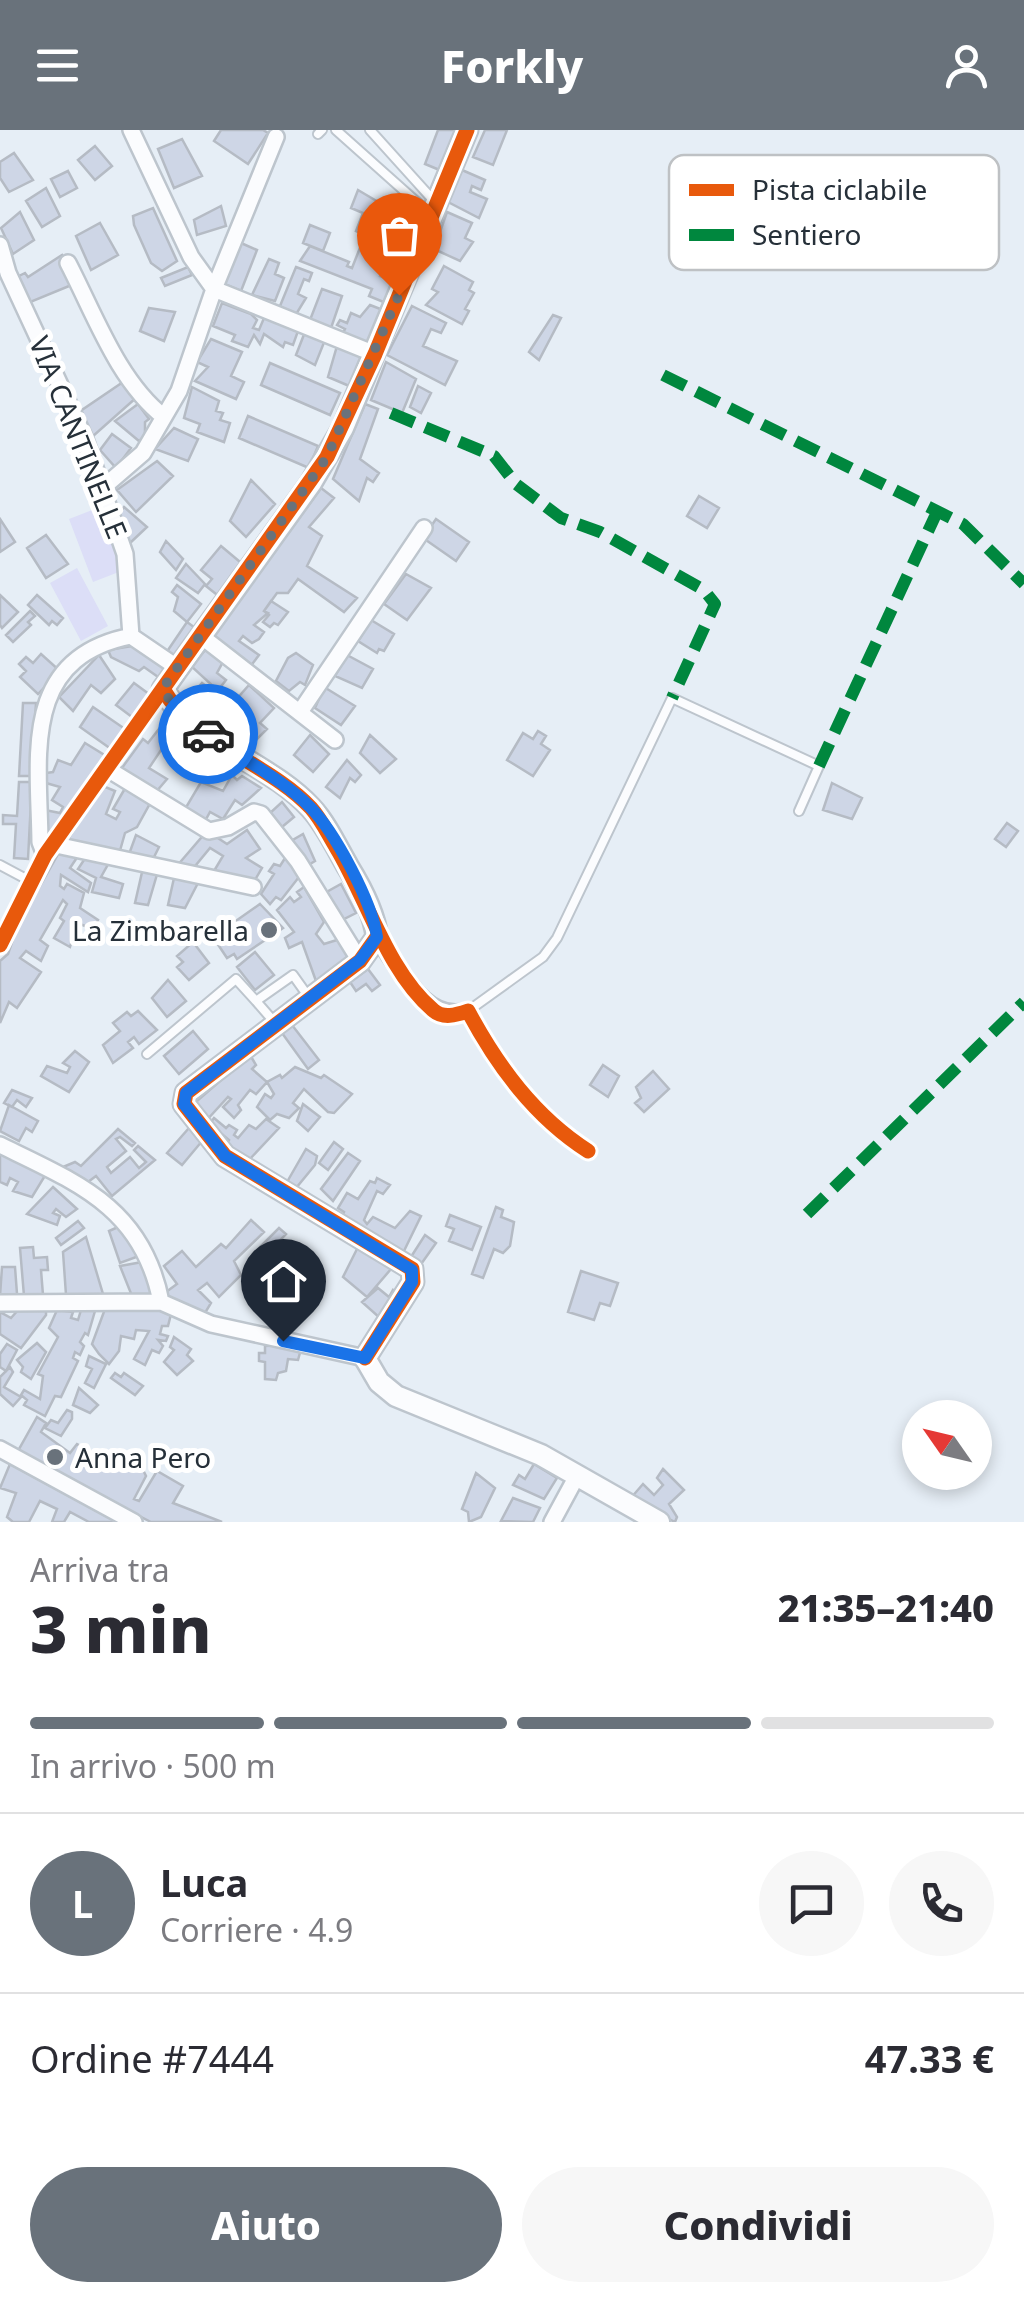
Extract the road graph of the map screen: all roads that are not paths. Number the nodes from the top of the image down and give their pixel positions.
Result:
1 (336, 130) edge
2 (370, 130) edge
3 (467, 130) edge
4 (136, 132) edge
5 (276, 136) dead end
6 (435, 210) junction
7 (0, 245) edge
8 (68, 264) dead end
9 (4, 277) edge
10 (214, 289) junction
11 (376, 354) junction
12 (164, 418) junction
13 (99, 491) junction
14 (424, 528) dead end
15 (131, 636) junction
16 (201, 636) junction
17 (178, 668) junction
18 (163, 688) junction
19 (300, 712) junction
20 (335, 740) dead end
21 (106, 768) junction
22 (799, 811) dead end
23 (51, 850) junction
24 (0, 865) edge
25 (34, 883) junction
26 (253, 887) dead end
27 (377, 937) junction
28 (0, 945) edge
29 (360, 960) junction
30 (311, 1000) junction
31 (256, 1001) junction
32 (468, 1012) junction
33 (278, 1026) junction
34 (147, 1054) dead end
35 (0, 1145) edge
36 (588, 1151) dead end
37 (161, 1302) junction
38 (0, 1303) edge
39 (365, 1358) junction
40 (2, 1455) edge
41 (572, 1484) dead end
42 (134, 1522) edge
43 (552, 1522) edge
44 (659, 1522) edge

1 - 6 lane
2 - 6 lane
3 - 6 street
4 - 10 street
5 - 10 street
6 - 11 street
7 - 9 street, VIA CANTINELLE
8 - 12 street
9 - 13 street, VIA CANTINELLE
10 - 11 street
10 - 12 street
11 - 16 street
12 - 13 street
13 - 15 street, VIA CANTINELLE
14 - 19 street
15 - 17 street
15 - 23 street
16 - 17 street
16 - 19 street
17 - 18 street
18 - 21 street
18 - 27 street
19 - 20 street
21 - 23 street
21 - 29 street
22 - 32 lane
23 - 25 street
23 - 26 street
24 - 25 lane
25 - 28 street
27 - 29 street
27 - 32 street
29 - 30 street
30 - 31 lane
30 - 33 street
31 - 33 lane
31 - 34 lane
32 - 36 street
33 - 39 street
35 - 37 street
37 - 38 street
37 - 39 street
39 - 44 street
40 - 42 street
41 - 43 street

